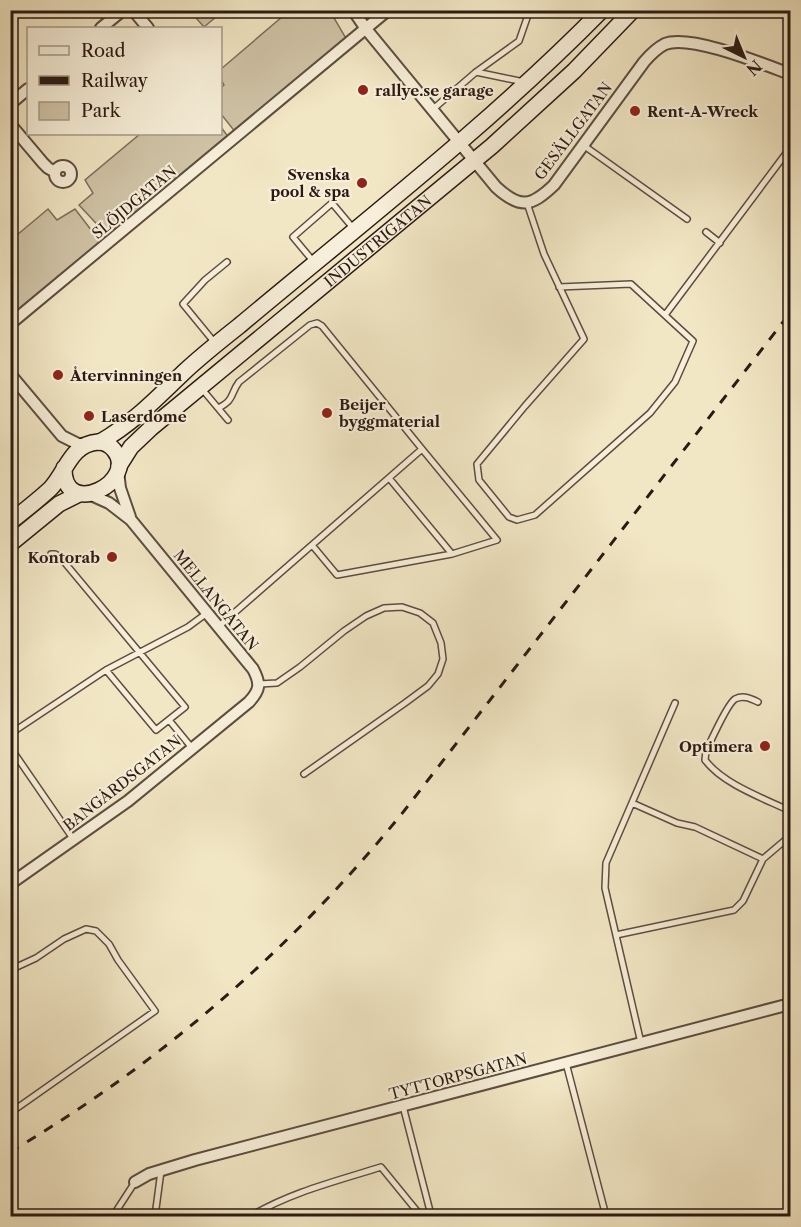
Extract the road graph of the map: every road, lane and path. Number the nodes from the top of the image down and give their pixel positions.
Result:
1 (123, 10) edge
2 (133, 10) edge
3 (353, 10) edge
4 (388, 10) edge
5 (521, 10) edge
6 (602, 10) edge
7 (633, 10) edge
8 (102, 27) edge
9 (147, 27) edge
10 (366, 29) junction
11 (476, 72) junction
12 (790, 74) edge
13 (529, 82) junction
14 (27, 90) edge
15 (10, 104) edge
16 (432, 110) junction
17 (10, 124) edge
18 (790, 136) edge
19 (459, 143) junction
20 (583, 145) junction
21 (473, 161) junction
22 (55, 172) dead end
23 (527, 203) junction
24 (687, 219) dead end
25 (354, 229) junction
26 (706, 232) dead end
27 (720, 243) junction
28 (227, 262) dead end
29 (315, 263) junction
30 (559, 287) junction
31 (665, 315) junction
32 (10, 324) edge
33 (216, 344) junction
34 (10, 374) edge
35 (200, 387) junction
36 (218, 408) junction
37 (228, 420) dead end
38 (62, 436) junction
39 (95, 443) junction
40 (422, 449) junction
41 (65, 466) junction
42 (118, 468) junction
43 (388, 478) junction
44 (84, 494) junction
45 (131, 520) junction
46 (11, 521) edge
47 (10, 544) edge
48 (312, 545) junction
49 (51, 554) dead end
50 (452, 554) junction
51 (207, 613) junction
52 (218, 627) junction
53 (139, 652) junction
54 (106, 670) junction
55 (259, 684) junction
56 (758, 702) dead end
57 (675, 703) dead end
58 (169, 720) junction
59 (10, 734) edge
60 (10, 747) edge
61 (192, 748) junction
62 (304, 774) dead end
63 (632, 803) junction
64 (790, 811) edge
65 (790, 836) edge
66 (74, 840) junction
67 (763, 859) junction
68 (10, 884) edge
69 (616, 935) junction
70 (10, 970) edge
71 (790, 1004) edge
72 (641, 1043) junction
73 (566, 1063) junction
74 (403, 1106) junction
75 (10, 1113) edge
76 (161, 1170) junction
77 (135, 1182) joint
78 (431, 1215) edge
79 (113, 1216) edge
80 (155, 1216) edge
81 (251, 1216) edge
82 (606, 1216) edge

1 - 8 street
2 - 9 street
3 - 10 street
4 - 10 street, SLÖJDGATAN
5 - 11 lane
6 - 13 main road, INDUSTRIGATAN
7 - 21 main road, INDUSTRIGATAN
10 - 16 street
10 - 32 street, SLÖJDGATAN
11 - 13 lane
11 - 16 lane
12 - 20 street, GESÄLLGATAN
13 - 19 main road, INDUSTRIGATAN
14 - 15 street
16 - 19 street
17 - 22 street
18 - 27 lane
19 - 21 street
19 - 25 main road, INDUSTRIGATAN
20 - 23 street, GESÄLLGATAN
20 - 24 lane
21 - 23 street
21 - 35 main road, INDUSTRIGATAN
23 - 30 lane
25 - 29 main road, INDUSTRIGATAN
25 - 29 lane
26 - 27 lane
27 - 31 lane
28 - 33 lane
29 - 33 main road, INDUSTRIGATAN
30 - 31 lane
30 - 31 lane
33 - 39 main road, INDUSTRIGATAN
34 - 38 street
35 - 36 lane
35 - 42 main road, INDUSTRIGATAN
36 - 37 lane
36 - 40 lane
38 - 39 street
38 - 41 street
39 - 41 main road
39 - 42 main road
40 - 43 lane
40 - 50 lane
41 - 44 main road
41 - 46 main road
42 - 44 main road
42 - 45 street, MELLANGATAN
43 - 48 lane
43 - 50 lane
44 - 45 street, MELLANGATAN
44 - 47 main road
45 - 51 street, MELLANGATAN
48 - 50 lane
48 - 52 lane
49 - 53 lane
51 - 52 street, MELLANGATAN
51 - 53 lane
52 - 55 street, MELLANGATAN
53 - 54 lane
53 - 58 lane
54 - 58 lane
54 - 59 lane
55 - 61 street, BANGÅRDSGATAN
55 - 62 lane
56 - 64 lane
57 - 63 lane
58 - 61 lane
60 - 66 lane
61 - 66 street, BANGÅRDSGATAN
63 - 67 lane
63 - 69 lane
65 - 67 lane
66 - 68 street, BANGÅRDSGATAN
67 - 69 lane
69 - 72 lane
70 - 75 lane
71 - 72 street, TYTTORPSGATAN
72 - 73 street, TYTTORPSGATAN
73 - 74 street, TYTTORPSGATAN
73 - 82 lane
74 - 76 street, TYTTORPSGATAN
74 - 78 lane
76 - 77 street, TYTTORPSGATAN
76 - 80 lane
77 - 79 lane
78 - 81 lane

